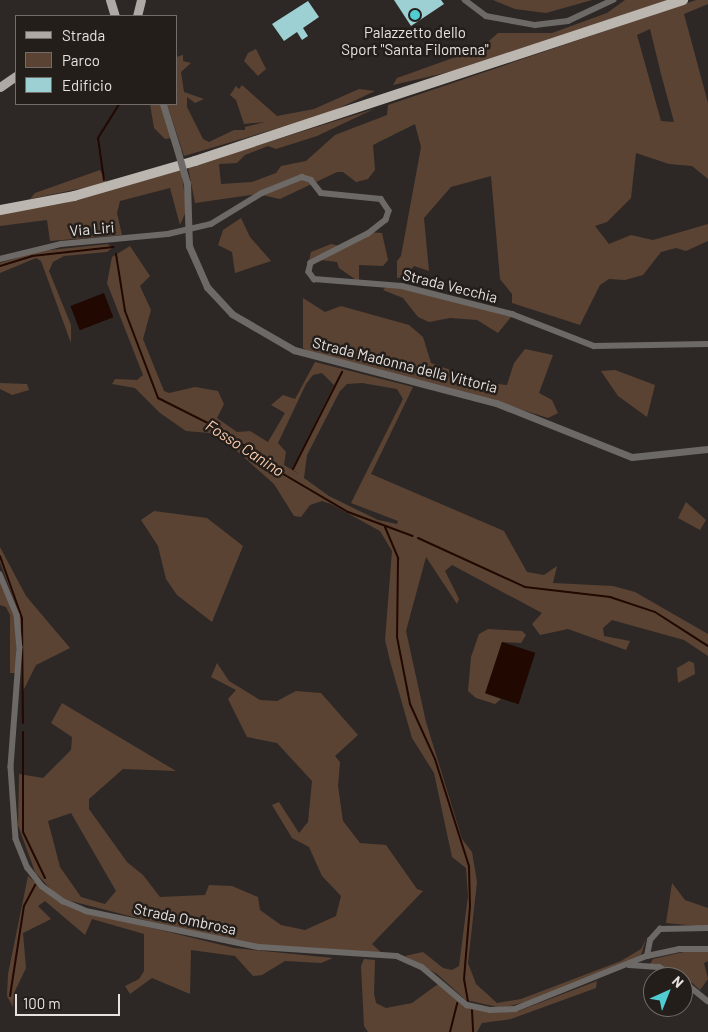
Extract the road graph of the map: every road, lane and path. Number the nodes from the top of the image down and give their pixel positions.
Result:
1 (465, 0) edge
2 (614, 0) edge
3 (683, 0) edge
4 (143, 2) edge
5 (110, 3) edge
6 (104, 15) edge
7 (115, 15) edge
8 (137, 15) edge
9 (15, 77) edge
10 (0, 87) edge
11 (163, 105) edge
12 (0, 210) edge
13 (187, 229) junction
14 (0, 259) edge
15 (708, 344) edge
16 (708, 449) edge
17 (0, 574) edge
18 (708, 928) edge
19 (708, 949) edge
20 (647, 956) junction
21 (629, 965) junction
22 (659, 967) edge
23 (693, 990) edge
24 (708, 1001) edge

1 - 2 street
3 - 12 highway
4 - 8 main road
5 - 6 main road
5 - 7 main road
9 - 10 main road
11 - 13 street, Strada Madonna della Vittoria, bridge
13 - 14 street, Via Liri
13 - 15 street, Strada Vecchia
13 - 16 street, Strada Madonna della Vittoria
17 - 21 street, Strada Ombrosa
18 - 20 street
19 - 20 street, Strada Ombrosa
20 - 21 street, Strada Ombrosa
21 - 22 street
23 - 24 street

